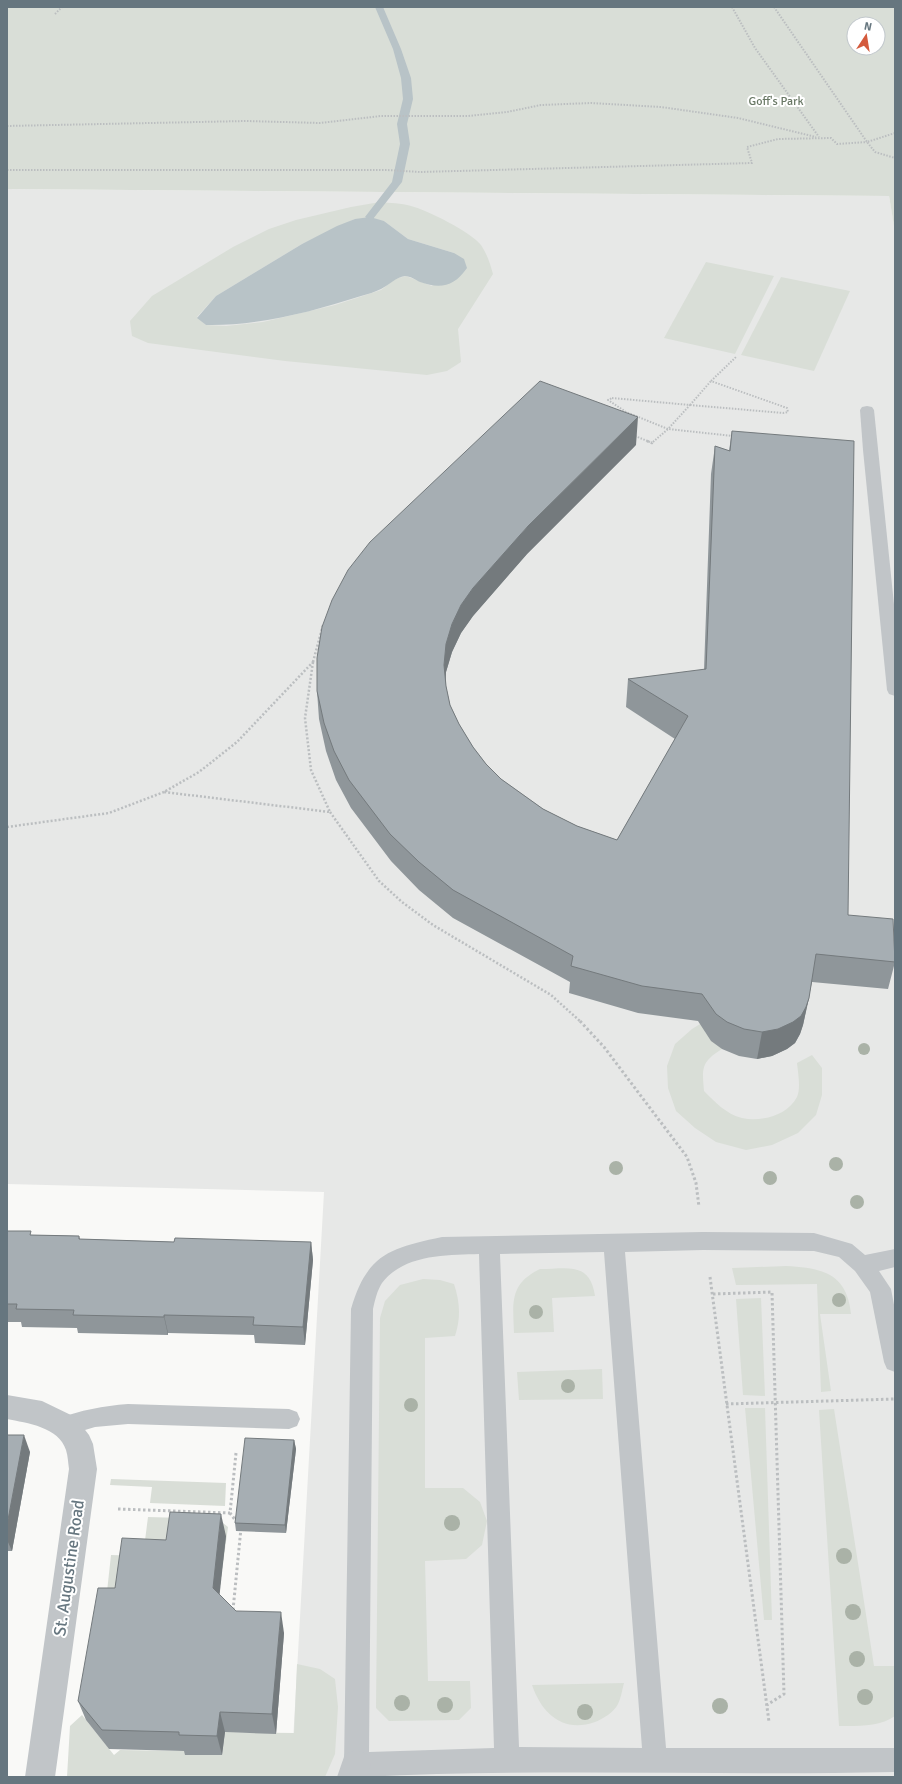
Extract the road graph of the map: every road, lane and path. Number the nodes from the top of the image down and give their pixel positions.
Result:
1 (62, 7) edge
2 (732, 7) edge
3 (774, 7) edge
4 (55, 14) dead end
5 (7, 126) edge
6 (895, 133) edge
7 (820, 138) junction
8 (867, 142) junction
9 (895, 158) edge
10 (7, 170) edge
11 (736, 357) dead end
12 (711, 381) junction
13 (689, 405) junction
14 (867, 410) dead end
15 (668, 430) junction
16 (630, 435) edge
17 (738, 436) edge
18 (326, 620) edge
19 (313, 662) junction
20 (895, 690) edge
21 (164, 792) junction
22 (330, 812) junction
23 (7, 827) edge
24 (703, 1241) junction
25 (614, 1242) junction
26 (489, 1245) junction
27 (895, 1258) edge
28 (862, 1265) junction
29 (713, 1294) junction
30 (895, 1362) edge
31 (895, 1398) edge
32 (774, 1403) junction
33 (726, 1404) junction
34 (7, 1407) edge
35 (240, 1417) junction
36 (289, 1419) dead end
37 (65, 1426) junction
38 (78, 1508) junction
39 (230, 1513) junction
40 (231, 1616) edge
41 (767, 1704) junction
42 (507, 1759) junction
43 (655, 1760) junction
44 (895, 1760) edge
45 (775, 1762) junction
46 (354, 1771) edge
47 (40, 1777) edge

1 - 4 path
2 - 7 path
3 - 8 path
5 - 7 path
6 - 8 path
7 - 8 path
7 - 10 path
8 - 9 path
11 - 12 path
12 - 13 path
12 - 13 path
13 - 15 path
13 - 15 path
14 - 20 lane
15 - 16 path
15 - 17 path
18 - 19 path
19 - 21 path
19 - 22 path
21 - 22 path
21 - 23 path
22 - 24 path
24 - 25 lane
24 - 28 lane
24 - 29 path
25 - 26 lane
25 - 43 lane
26 - 42 lane
26 - 46 lane
27 - 28 lane
28 - 30 lane
29 - 32 path
29 - 33 path
31 - 32 path
32 - 33 path
32 - 41 path
33 - 41 path
34 - 37 street, St. Augustine Road
35 - 36 lane
35 - 37 lane
35 - 39 path
37 - 38 street, St. Augustine Road
38 - 39 path
38 - 47 street, St. Augustine Road
39 - 40 path
41 - 45 path
42 - 43 lane
42 - 46 lane
43 - 45 lane
44 - 45 lane

